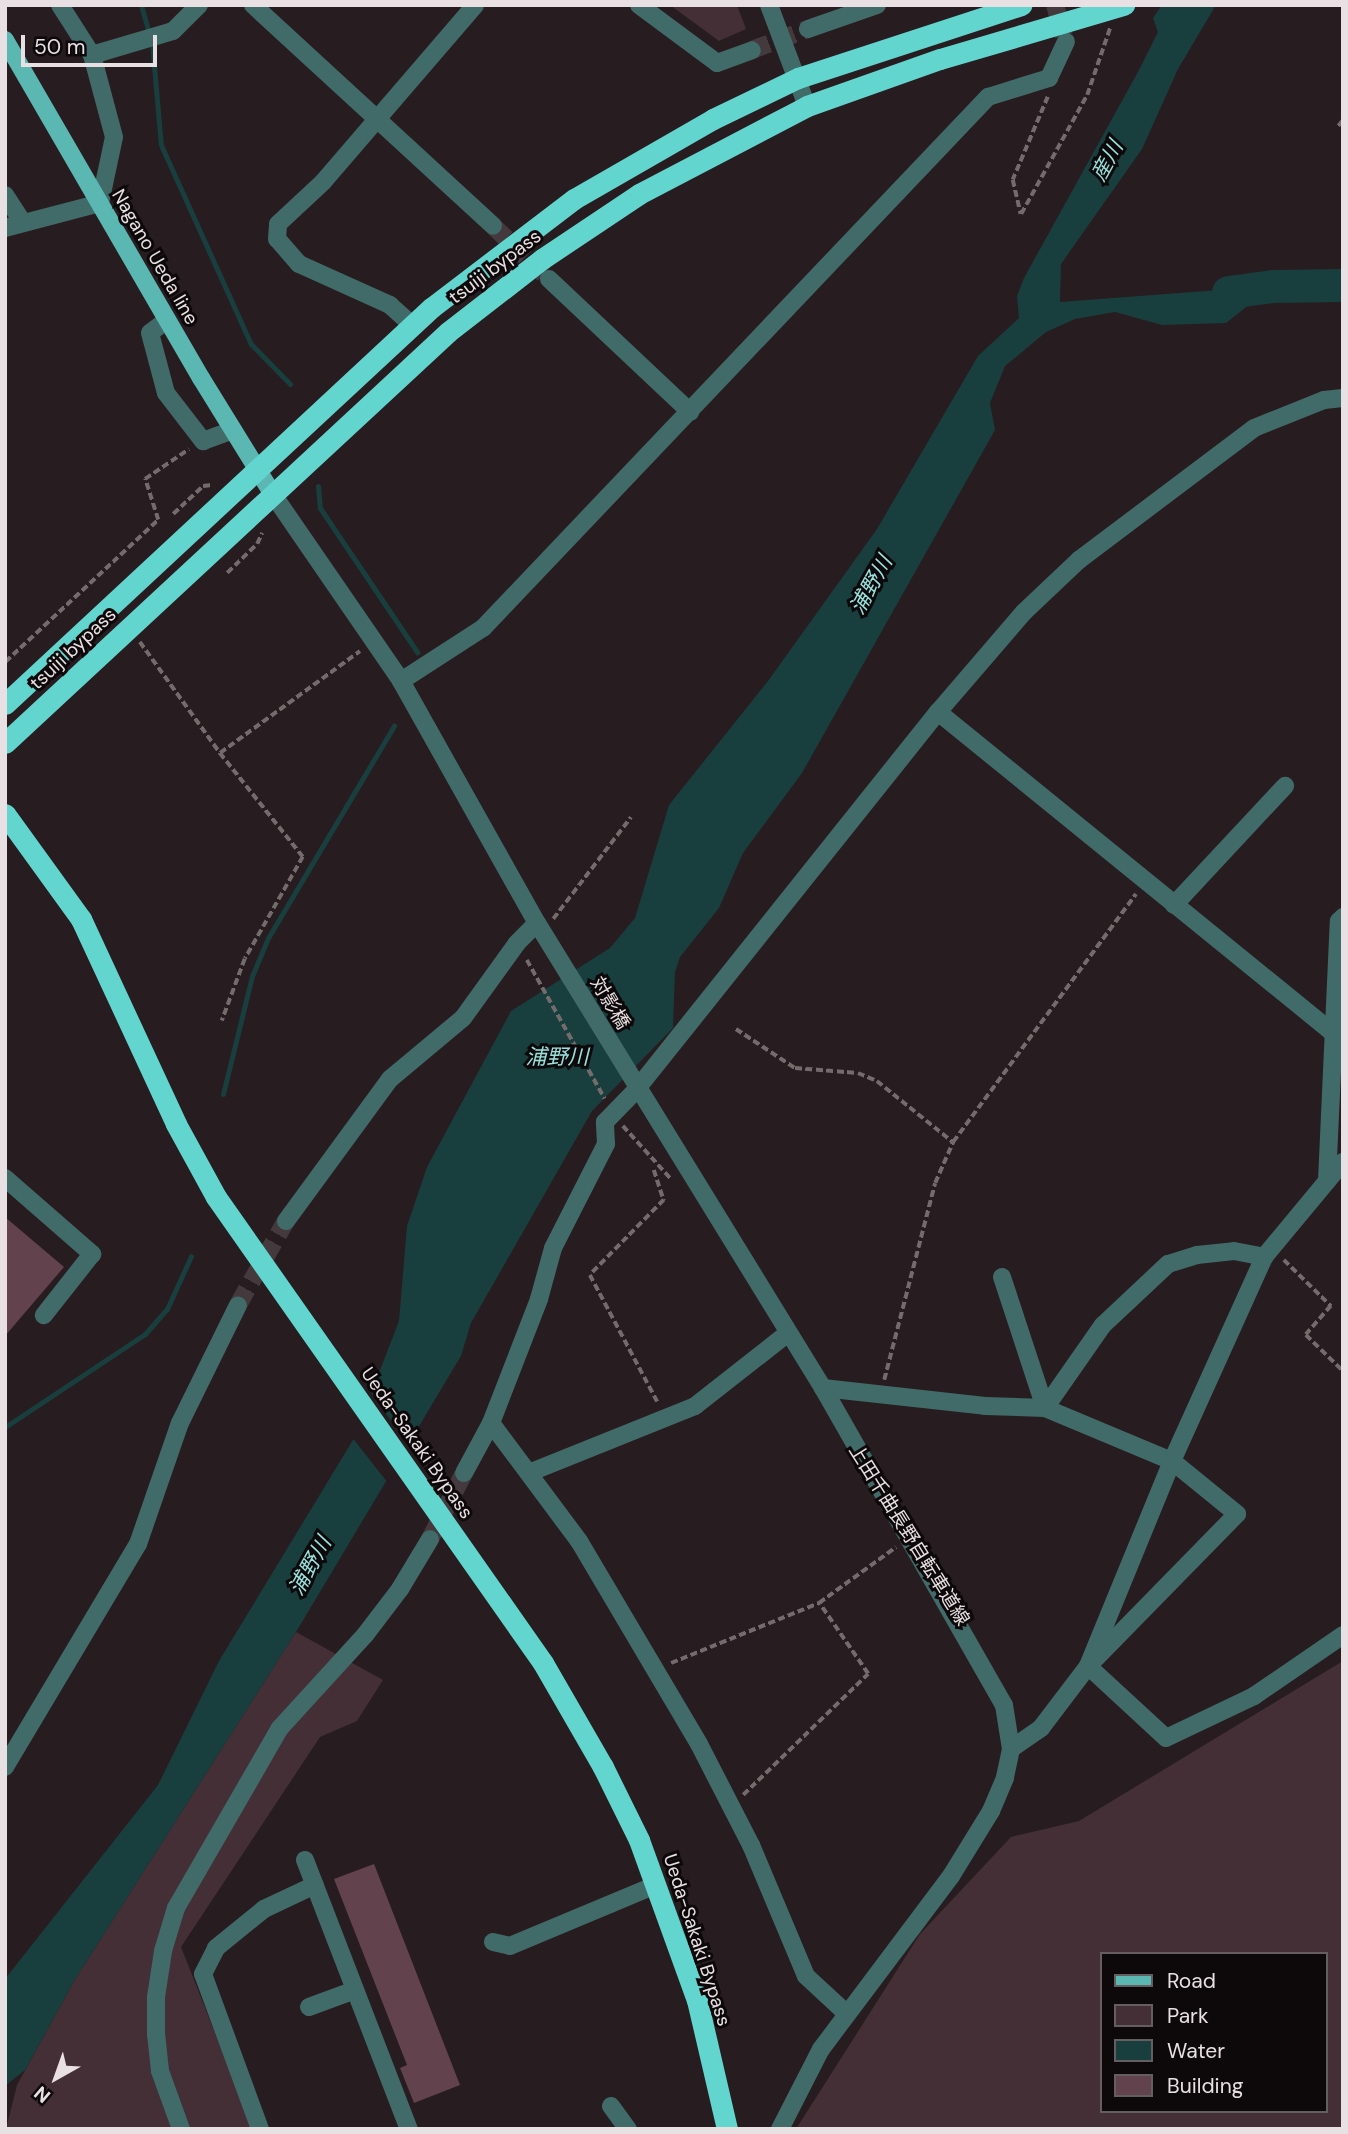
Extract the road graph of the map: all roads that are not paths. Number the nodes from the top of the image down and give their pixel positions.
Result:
1 (60, 5) edge
2 (199, 5) edge
3 (253, 5) edge
4 (475, 5) edge
5 (639, 5) edge
6 (769, 5) edge
7 (877, 5) edge
8 (1021, 5) edge
9 (1121, 6) edge
10 (808, 29) tunnel mouth
11 (5, 40) edge
12 (1066, 42) tunnel mouth
13 (752, 50) tunnel mouth
14 (92, 55) junction
15 (798, 78) junction
16 (807, 106) junction
17 (376, 117) junction
18 (5, 195) edge
19 (100, 203) junction
20 (22, 221) junction
21 (493, 226) tunnel mouth
22 (5, 228) edge
23 (549, 279) tunnel mouth
24 (167, 320) junction
25 (412, 326) junction
26 (1343, 398) edge
27 (690, 412) junction
28 (233, 430) junction
29 (257, 467) junction
30 (272, 493) junction
31 (401, 681) junction
32 (5, 704) edge
33 (938, 712) junction
34 (5, 743) edge
35 (1285, 786) dead end
36 (5, 814) edge
37 (1174, 905) junction
38 (1343, 918) edge
39 (544, 933) junction
40 (1339, 1038) edge
41 (634, 1085) junction
42 (1343, 1163) edge
43 (5, 1178) edge
44 (1327, 1181) junction
45 (286, 1221) tunnel mouth
46 (1268, 1252) junction
47 (1002, 1278) dead end
48 (238, 1306) tunnel mouth
49 (44, 1315) dead end
50 (788, 1333) junction
51 (823, 1388) junction
52 (1045, 1408) junction
53 (491, 1423) junction
54 (1172, 1461) junction
55 (531, 1472) junction
56 (464, 1473) tunnel mouth
57 (430, 1539) tunnel mouth
58 (1343, 1635) edge
59 (1088, 1666) junction
60 (1011, 1749) junction
61 (5, 1767) edge
62 (305, 1860) dead end
63 (315, 1885) junction
64 (656, 1885) junction
65 (493, 1942) dead end
66 (355, 1990) junction
67 (309, 2007) dead end
68 (846, 2013) junction
69 (611, 2106) dead end
70 (181, 2129) edge
71 (260, 2129) edge
72 (409, 2129) edge
73 (628, 2129) edge
74 (727, 2129) edge
75 (780, 2129) edge

1 - 14 street
2 - 14 street
3 - 17 street
4 - 17 street
5 - 13 street
6 - 15 street
7 - 10 street
8 - 15 highway, tsuiji bypass
9 - 16 highway, tsuiji bypass
11 - 19 main road, Nagano Ueda line
12 - 27 street
14 - 19 street
15 - 16 street
15 - 25 highway, tsuiji bypass
16 - 30 highway, tsuiji bypass
17 - 21 street
17 - 25 street
18 - 20 street
19 - 20 street
19 - 24 main road, Nagano Ueda line
20 - 22 street
23 - 27 street
24 - 28 main road, Nagano Ueda line
24 - 28 street
25 - 29 highway, tsuiji bypass
26 - 33 street
27 - 31 street
28 - 29 main road, Nagano Ueda line
29 - 30 main road, Nagano Ueda line
29 - 32 highway, tsuiji bypass
30 - 31 street, 対影橋
30 - 34 highway, tsuiji bypass
31 - 39 street, 対影橋
33 - 37 street
33 - 41 street
35 - 37 street
36 - 64 highway, Ueda-Sakaki Bypass
37 - 40 street
38 - 40 street
39 - 41 street, 対影橋
39 - 45 street
40 - 44 street
41 - 50 street, 対影橋
41 - 53 street
42 - 44 street
43 - 49 street
44 - 46 street
46 - 52 street
46 - 54 street
47 - 52 street
48 - 61 street
50 - 51 street, 対影橋
50 - 55 street
51 - 52 street
51 - 60 street, 対影橋
52 - 54 street
53 - 55 street
53 - 56 street
54 - 59 street
54 - 59 street
55 - 68 street
57 - 70 street
58 - 59 street
59 - 60 street
60 - 68 street
62 - 63 street
63 - 66 street
63 - 71 street
64 - 65 street
64 - 74 highway, Ueda-Sakaki Bypass
66 - 67 street
66 - 72 street
68 - 75 street
69 - 73 street

